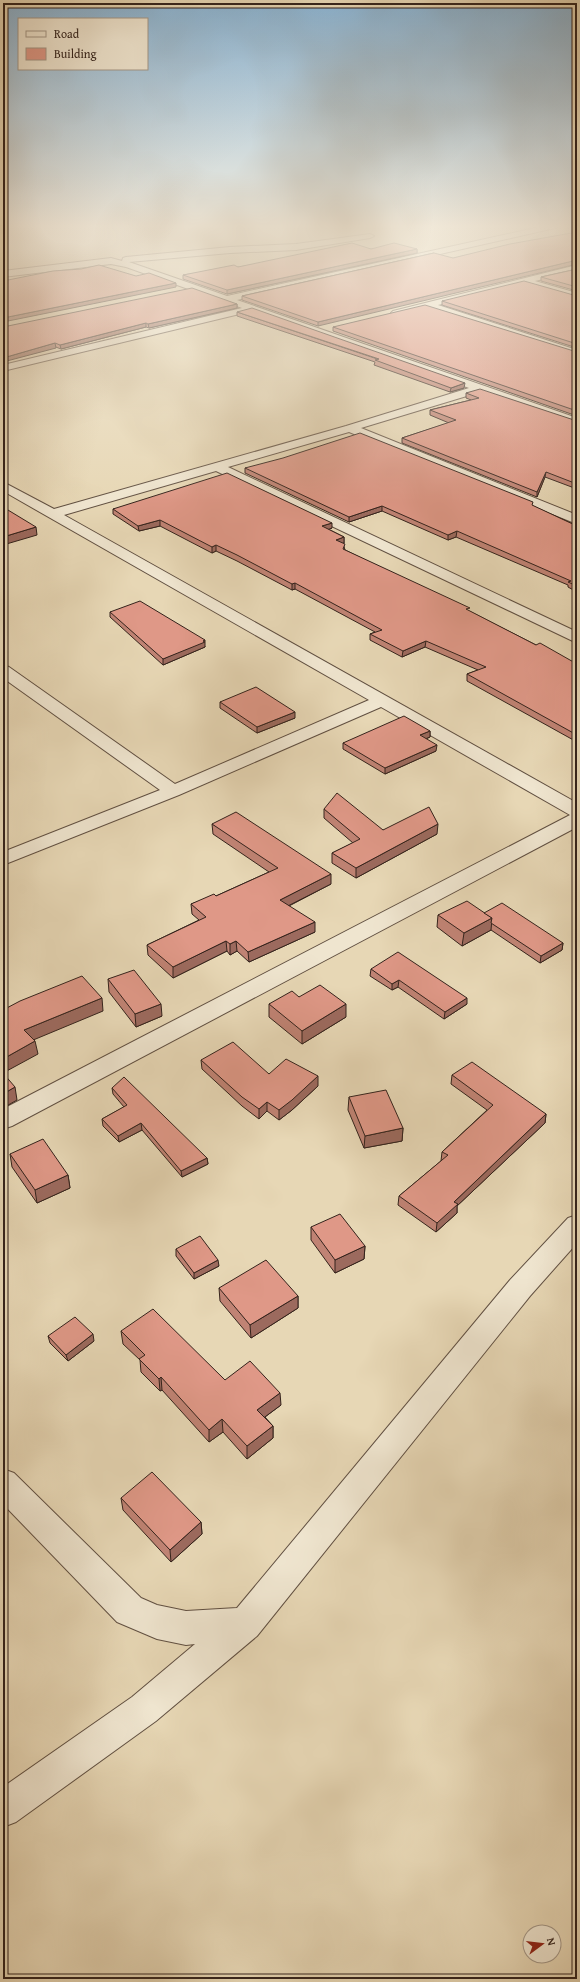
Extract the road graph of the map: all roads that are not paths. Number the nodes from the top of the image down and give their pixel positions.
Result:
1 (209, 318) edge
2 (282, 318) edge
3 (469, 318) edge
4 (339, 326) edge
5 (317, 331) junction
6 (577, 353) edge
7 (3, 368) edge
8 (480, 388) junction
9 (577, 422) edge
10 (350, 428) junction
11 (218, 467) junction
12 (3, 486) edge
13 (52, 514) junction
14 (577, 520) edge
15 (577, 638) edge
16 (3, 670) edge
17 (383, 700) junction
18 (173, 791) junction
19 (577, 811) edge
20 (577, 819) edge
21 (3, 859) edge
22 (3, 1120) edge
23 (577, 1225) edge
24 (3, 1483) edge
25 (245, 1624) junction
26 (3, 1809) edge

1 - 7 street
2 - 5 street
3 - 6 street
4 - 5 street
5 - 8 street
8 - 9 street
8 - 10 street
10 - 11 street
10 - 14 street
11 - 13 street
11 - 15 street
12 - 13 street
13 - 17 street
16 - 18 street
17 - 18 street
17 - 19 street
18 - 21 street
20 - 22 street
23 - 25 street
24 - 25 street
25 - 26 street

